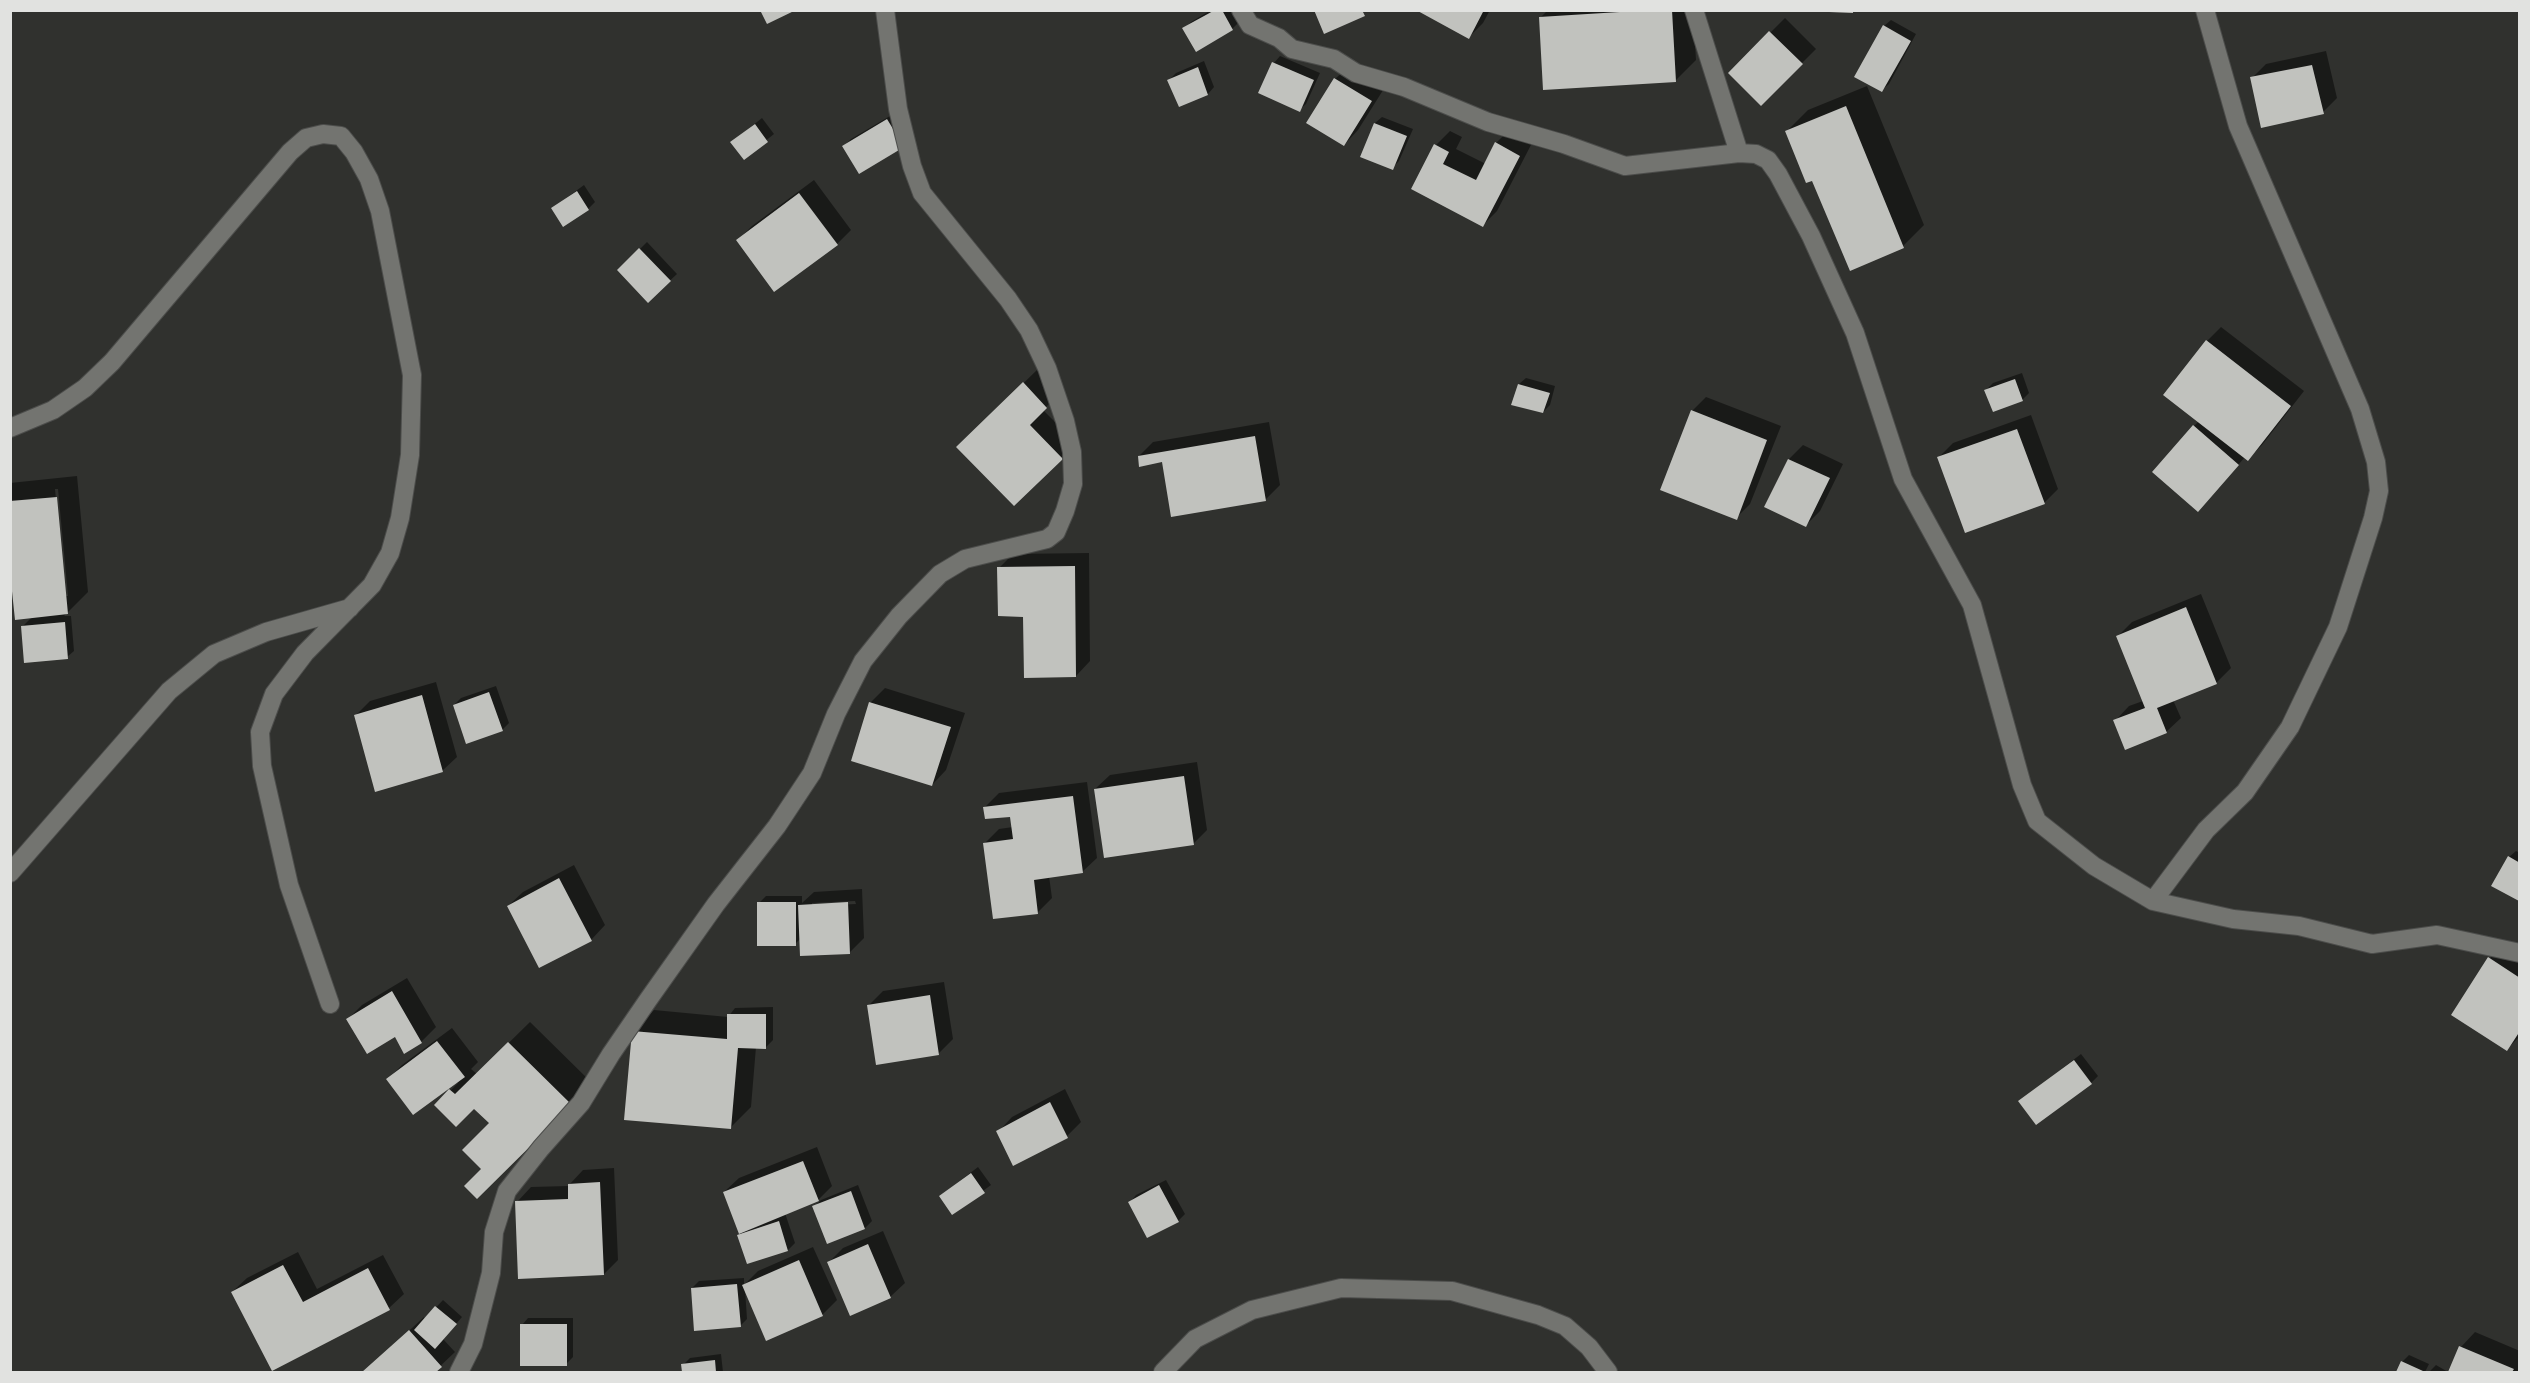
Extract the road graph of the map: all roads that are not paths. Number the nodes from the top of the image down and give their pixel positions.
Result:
1 (885, 10) edge
2 (1241, 10) edge
3 (1694, 10) edge
4 (2205, 10) edge
5 (1739, 153) junction
6 (10, 428) edge
7 (352, 608) junction
8 (10, 873) edge
9 (2153, 901) junction
10 (2520, 953) edge
11 (330, 1004) dead end
12 (459, 1372) edge
13 (1163, 1372) edge
14 (1608, 1372) edge

1 - 12 street
2 - 5 street
3 - 5 street
4 - 9 street
5 - 9 street
6 - 7 street
7 - 8 street
7 - 11 street
9 - 10 street
13 - 14 street

